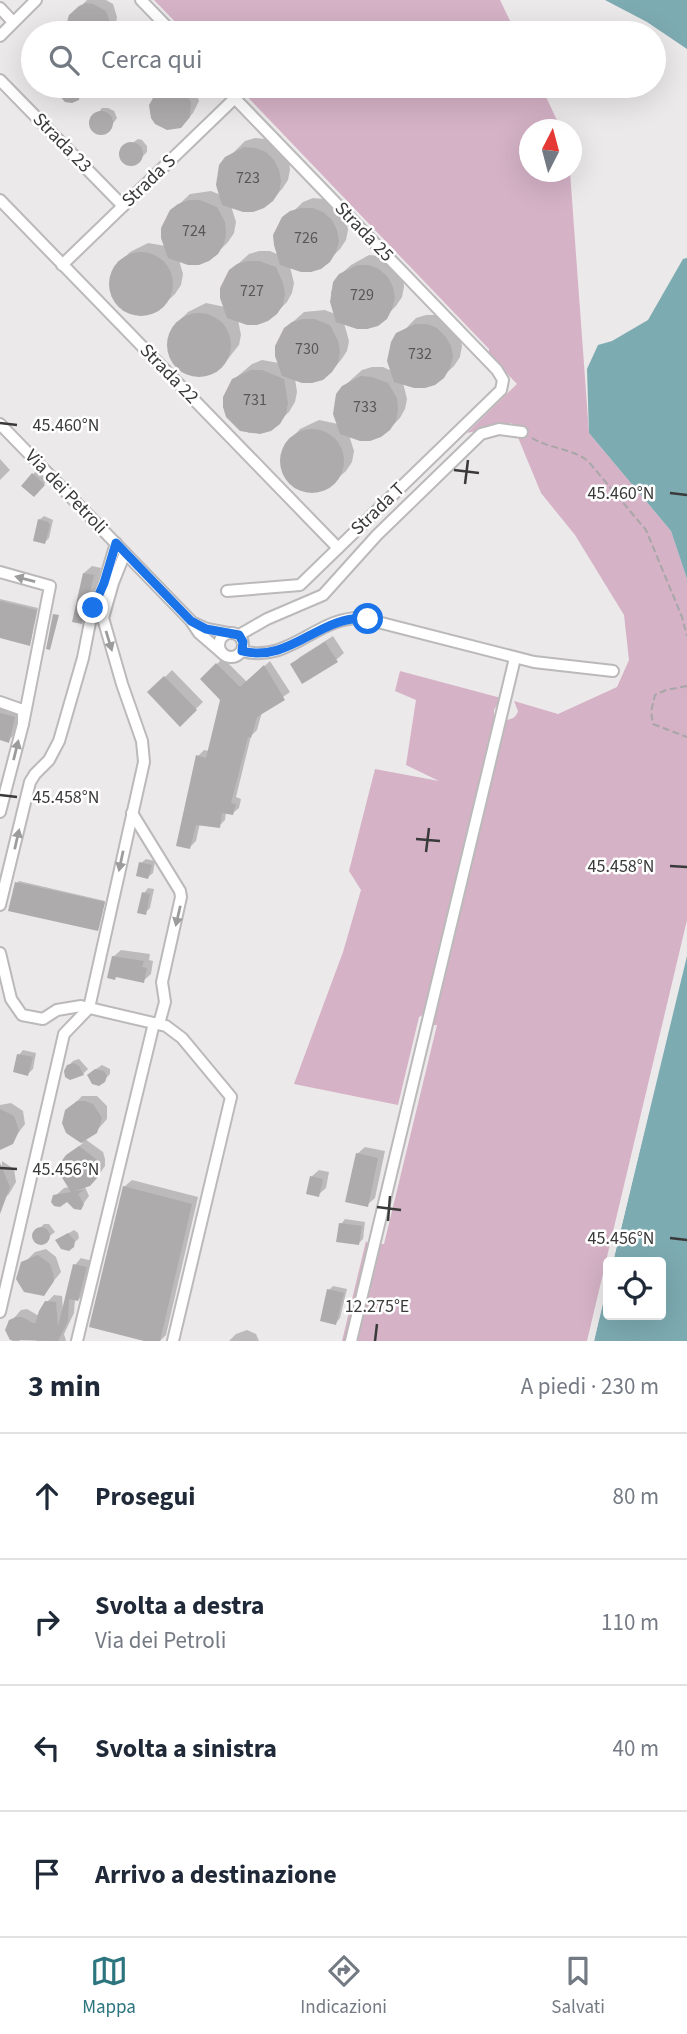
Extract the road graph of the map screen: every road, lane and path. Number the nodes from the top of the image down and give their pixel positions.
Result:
1 (36, 0) edge
2 (141, 0) edge
3 (0, 8) edge
4 (161, 21) edge
5 (13, 22) junction
6 (0, 36) edge
7 (0, 80) edge
8 (233, 98) edge
9 (235, 98) edge
10 (0, 200) edge
11 (123, 206) junction
12 (62, 265) junction
13 (503, 380) joint
14 (0, 424) edge
15 (522, 432) joint
16 (116, 543) junction
17 (338, 548) junction
18 (125, 553) junction
19 (0, 572) edge
20 (227, 592) dead end
21 (191, 621) junction
22 (233, 634) junction
23 (687, 636) edge
24 (242, 651) junction
25 (221, 652) junction
26 (515, 658) junction
27 (612, 671) dead end
28 (687, 686) edge
29 (0, 702) edge
30 (23, 724) junction
31 (687, 737) edge
32 (0, 812) edge
33 (132, 813) junction
34 (0, 905) edge
35 (0, 953) edge
36 (89, 1008) junction
37 (50, 1014) junction
38 (157, 1024) junction
39 (65, 1034) junction
40 (0, 1312) edge
41 (77, 1341) edge
42 (173, 1341) edge
43 (351, 1341) edge

1 - 5 street
2 - 4 street
3 - 5 street
5 - 6 street
7 - 11 street, Strada 23
8 - 11 street, Strada S
9 - 13 street, Strada 25
10 - 12 street, Strada 22
11 - 12 street, Strada S
12 - 17 street, Strada 22
13 - 17 street, Strada T
14 - 16 street, Via dei Petroli
15 - 22 street
15 - 23 path
16 - 18 street, Via dei Petroli
34 -> 16 street
17 - 20 street, Strada T
18 - 21 street, Via dei Petroli
18 -> 33 street
30 -> 19 street
21 - 22 street, Via dei Petroli
21 - 25 street, Via dei Petroli
22 - 24 street
22 - 25 street
24 - 25 street
24 - 26 street
26 - 27 street
26 - 43 street
28 - 31 path
29 - 30 street
32 -> 30 street
33 -> 36 street
33 -> 38 street
35 - 37 street
36 - 37 street
36 - 38 street
36 - 39 street
37 - 39 street
38 - 41 street
38 - 42 street
39 - 40 street

